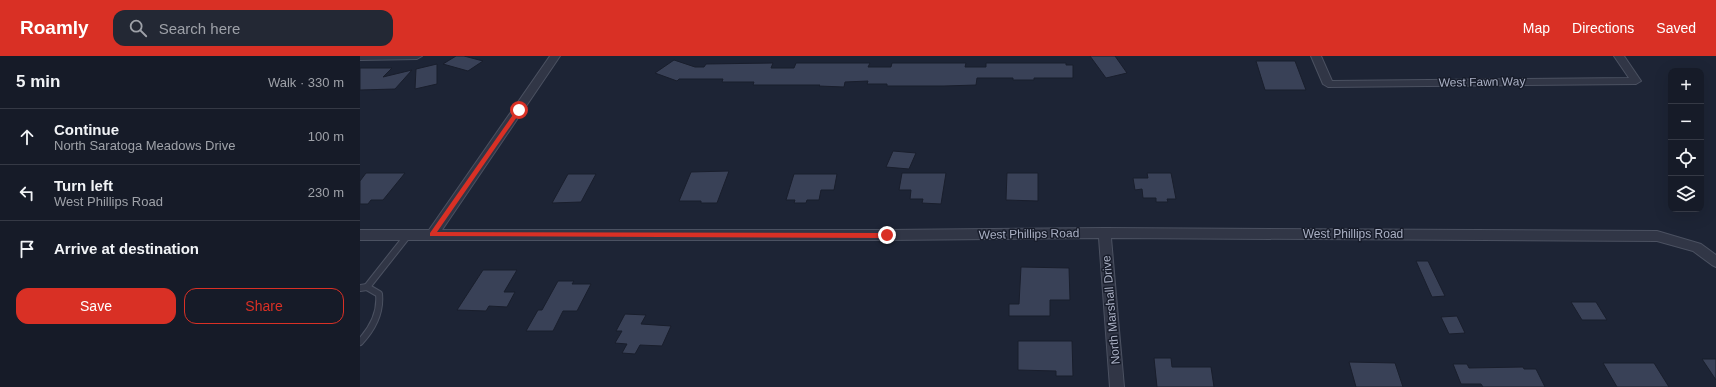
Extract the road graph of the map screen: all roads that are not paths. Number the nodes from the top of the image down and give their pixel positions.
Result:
1 (418, 56) edge
2 (555, 56) edge
3 (1316, 56) edge
4 (1619, 56) edge
5 (360, 57) edge
6 (1105, 233) junction
7 (360, 235) edge
8 (408, 235) junction
9 (432, 235) junction
10 (1716, 262) edge
11 (364, 287) edge
12 (360, 342) edge
13 (1117, 387) edge

1 - 5 street
2 - 9 street
3 - 4 street, West Fawn Way
6 - 9 street, West Phillips Road
6 - 10 street, West Phillips Road
6 - 13 street, North Marshall Drive
7 - 8 street, West Phillips Road
8 - 9 street, West Phillips Road
8 - 11 lane
11 - 12 lane

